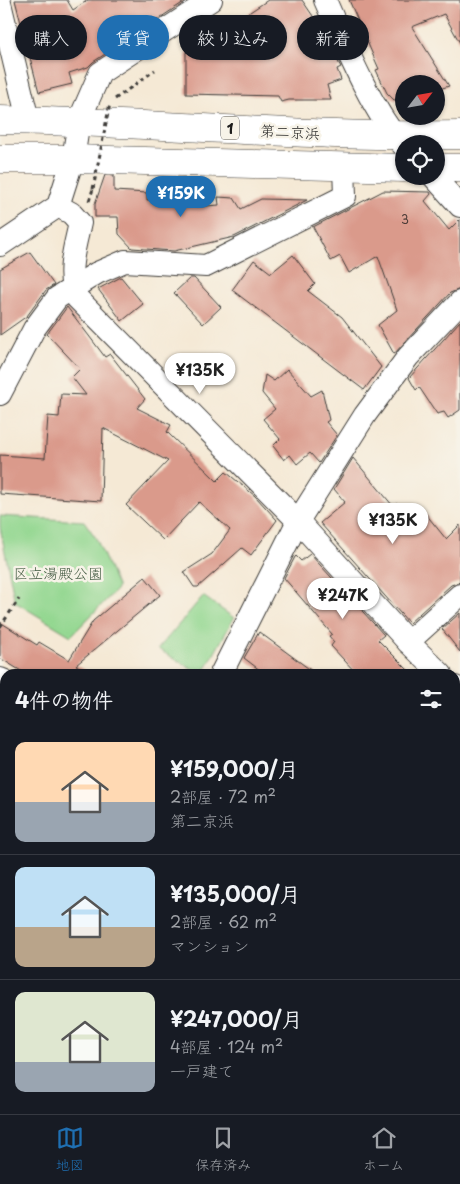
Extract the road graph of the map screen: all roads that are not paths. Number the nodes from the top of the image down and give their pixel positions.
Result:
1 (211, 0) edge
2 (325, 0) edge
3 (0, 3) edge
4 (0, 120) edge
5 (28, 120) junction
6 (79, 121) junction
7 (395, 135) edge
8 (460, 135) edge
9 (445, 136) edge
10 (395, 141) edge
11 (73, 159) junction
12 (0, 160) edge
13 (344, 167) junction
14 (395, 168) edge
15 (445, 168) edge
16 (460, 168) edge
17 (442, 185) edge
18 (58, 206) junction
19 (460, 206) edge
20 (0, 245) edge
21 (73, 289) junction
22 (460, 302) edge
23 (0, 394) edge
24 (298, 521) junction
25 (460, 595) edge
26 (408, 642) junction
27 (224, 669) edge
28 (436, 669) edge

1 - 6 street
2 - 7 street
3 - 5 street
4 - 5 highway, 第二京浜 / 1
5 - 6 highway, 第二京浜 / 1
6 - 10 highway, 第二京浜 / 1
6 - 11 street
8 - 9 highway, 第二京浜 / 1
11 - 12 highway
11 - 13 highway
11 - 18 street
13 - 14 highway
13 - 21 street
15 - 16 highway
17 - 19 street
18 - 20 street
18 - 21 street
21 - 23 street
21 - 24 street
22 - 24 street
24 - 26 street
24 - 27 street
25 - 26 street
26 - 28 street

